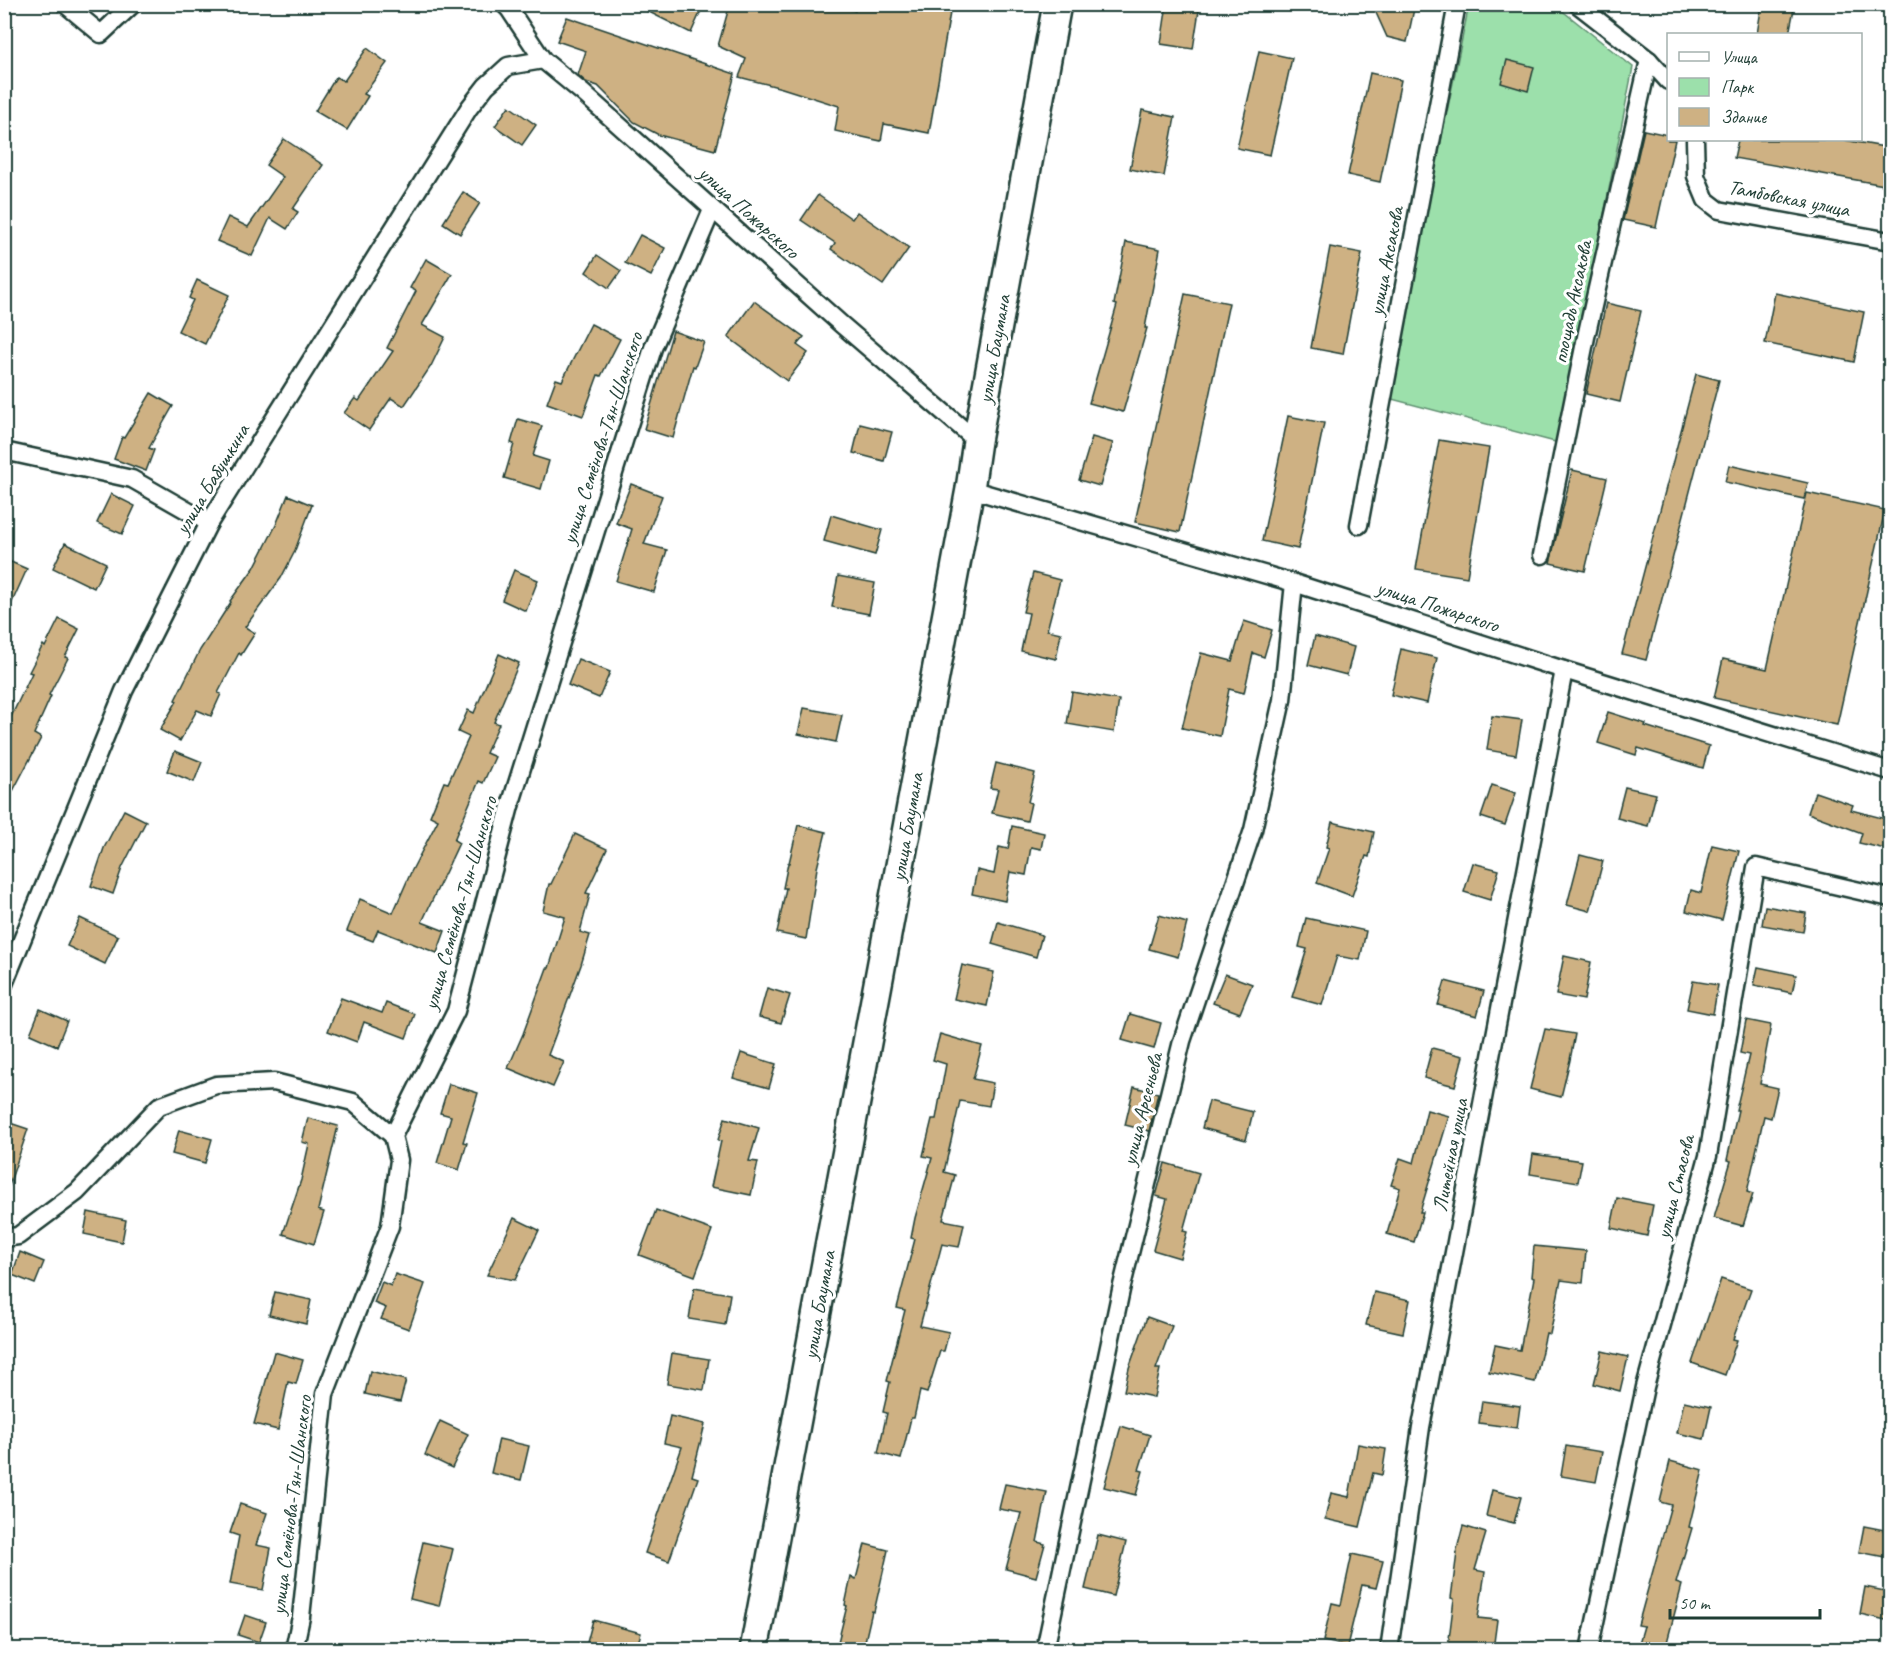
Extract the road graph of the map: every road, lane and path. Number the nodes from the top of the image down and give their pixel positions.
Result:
1 (65, 4) edge
2 (133, 4) edge
3 (504, 4) edge
4 (1457, 4) edge
5 (1577, 4) edge
6 (1053, 5) edge
7 (543, 60) junction
8 (1650, 60) junction
9 (1667, 80) edge
10 (1695, 141) edge
11 (712, 210) junction
12 (1890, 241) edge
13 (977, 441) junction
14 (4, 451) edge
15 (970, 489) junction
16 (209, 523) junction
17 (1359, 525) dead end
18 (1542, 555) dead end
19 (1294, 583) junction
20 (1564, 669) junction
21 (1890, 771) edge
22 (1890, 898) edge
23 (4, 984) edge
24 (393, 1136) junction
25 (4, 1238) edge
26 (294, 1650) edge
27 (754, 1650) edge
28 (1045, 1650) edge
29 (1389, 1650) edge
30 (1589, 1650) edge

1 - 2 street
3 - 7 street, улица Пожарского
4 - 17 street, улица Аксакова
5 - 8 street
6 - 13 main road, улица Баумана
7 - 11 street, улица Пожарского
7 - 16 street, улица Бабушкина
8 - 9 street
8 - 18 street, площадь Аксакова
10 - 12 street, Тамбовская улица
11 - 13 street, улица Пожарского
11 - 24 street, улица Семёнова-Тян-Шанского
13 - 15 main road, улица Баумана
14 - 16 street
15 - 19 street, улица Пожарского
15 - 27 main road, улица Баумана
16 - 23 street, улица Бабушкина
19 - 20 street, улица Пожарского
19 - 28 street, улица Арсеньева
20 - 21 street, улица Пожарского
20 - 29 street, Литейная улица
22 - 30 street, улица Стасова
24 - 25 street
24 - 26 street, улица Семёнова-Тян-Шанского

